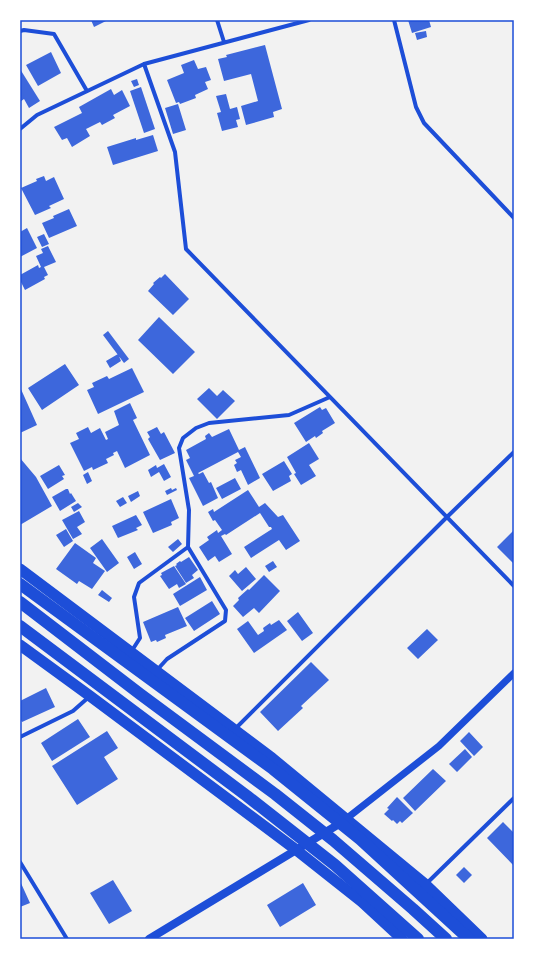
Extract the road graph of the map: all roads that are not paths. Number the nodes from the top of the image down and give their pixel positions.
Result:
1 (217, 20) edge
2 (309, 20) edge
3 (394, 20) edge
4 (20, 31) edge
5 (224, 42) junction
6 (144, 64) junction
7 (87, 91) junction
8 (20, 129) edge
9 (514, 218) edge
10 (330, 397) junction
11 (514, 452) edge
12 (447, 517) junction
13 (188, 546) junction
14 (20, 569) edge
15 (20, 584) edge
16 (514, 586) edge
17 (20, 602) edge
18 (20, 626) edge
19 (20, 645) edge
20 (131, 652) junction
21 (156, 671) junction
22 (514, 673) edge
23 (90, 696) junction
24 (234, 730) junction
25 (20, 737) edge
26 (514, 798) edge
27 (346, 819) junction
28 (294, 849) junction
29 (20, 862) edge
30 (425, 884) junction
31 (67, 939) edge
32 (149, 939) edge
33 (402, 939) edge
34 (418, 939) edge
35 (446, 939) edge
36 (469, 939) edge
37 (482, 939) edge

1 - 5 street
2 - 5 street
3 - 9 street
4 - 7 street
5 - 6 street
6 - 7 street
6 - 10 street
7 - 8 street
10 - 12 street
10 - 13 street
11 - 12 street
12 - 16 street
12 - 24 street
13 - 20 street
13 - 21 street
14 - 20 highway
15 - 36 highway
17 - 35 highway
18 - 34 highway
19 - 23 highway
20 - 21 highway
21 - 24 highway
22 - 27 street
23 - 25 street
23 - 28 highway
24 - 27 highway
26 - 30 street
27 - 28 main road
27 - 30 highway
28 - 32 main road
28 - 33 highway
29 - 31 street
30 - 37 highway

